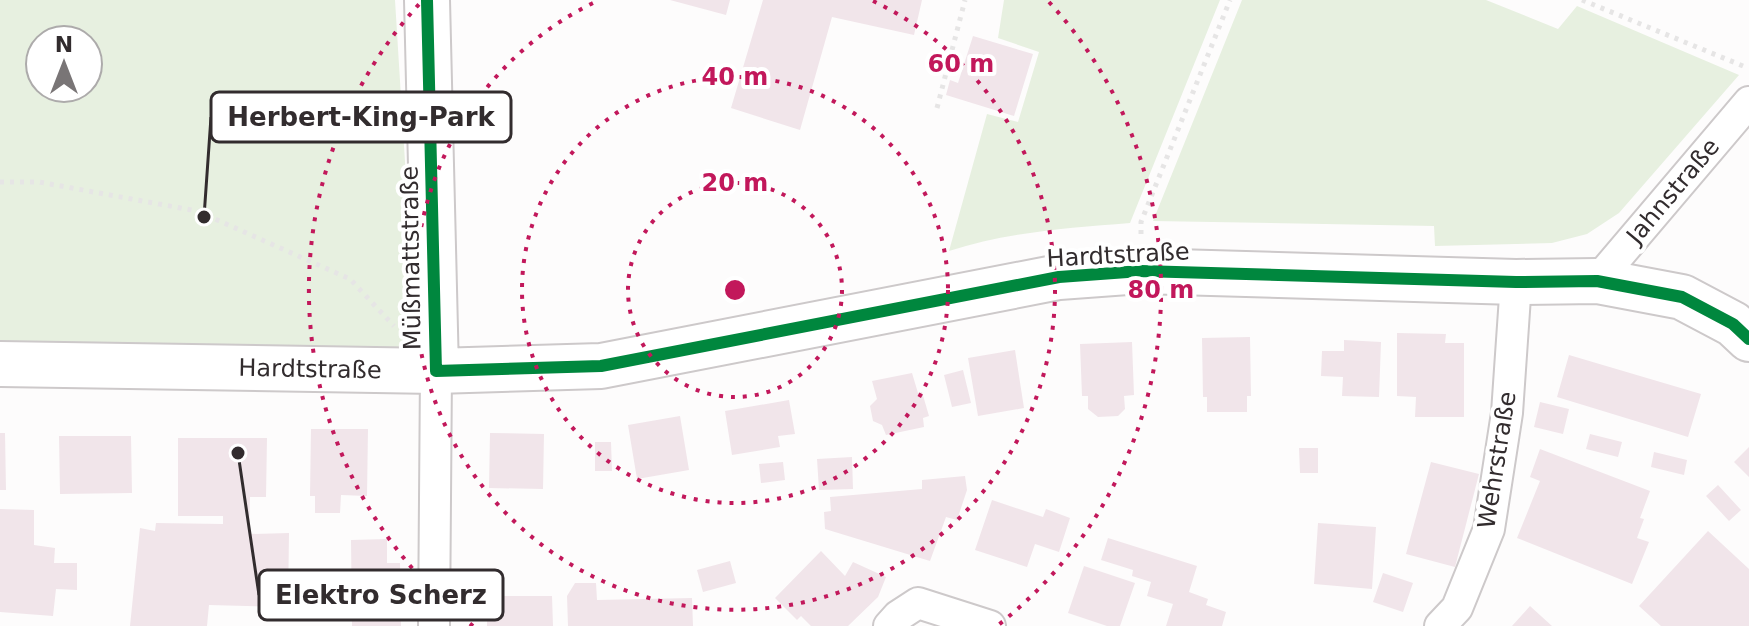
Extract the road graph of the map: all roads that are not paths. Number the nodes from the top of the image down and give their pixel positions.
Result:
1 (427, 0) edge
2 (1749, 102) edge
3 (1597, 281) junction
4 (1516, 282) junction
5 (1749, 339) edge
6 (0, 364) edge
7 (436, 371) junction
8 (434, 626) edge
9 (889, 626) edge
10 (990, 626) edge
11 (1440, 626) edge

1 - 7 street, Müßmattstraße
2 - 3 street, Jahnstraße
3 - 4 street, Hardtstraße
3 - 5 street, Hardtstraße
4 - 7 street, Hardtstraße
4 - 11 street, Wehrstraße
6 - 7 street, Hardtstraße
7 - 8 street, Müßmattstraße
9 - 10 street

